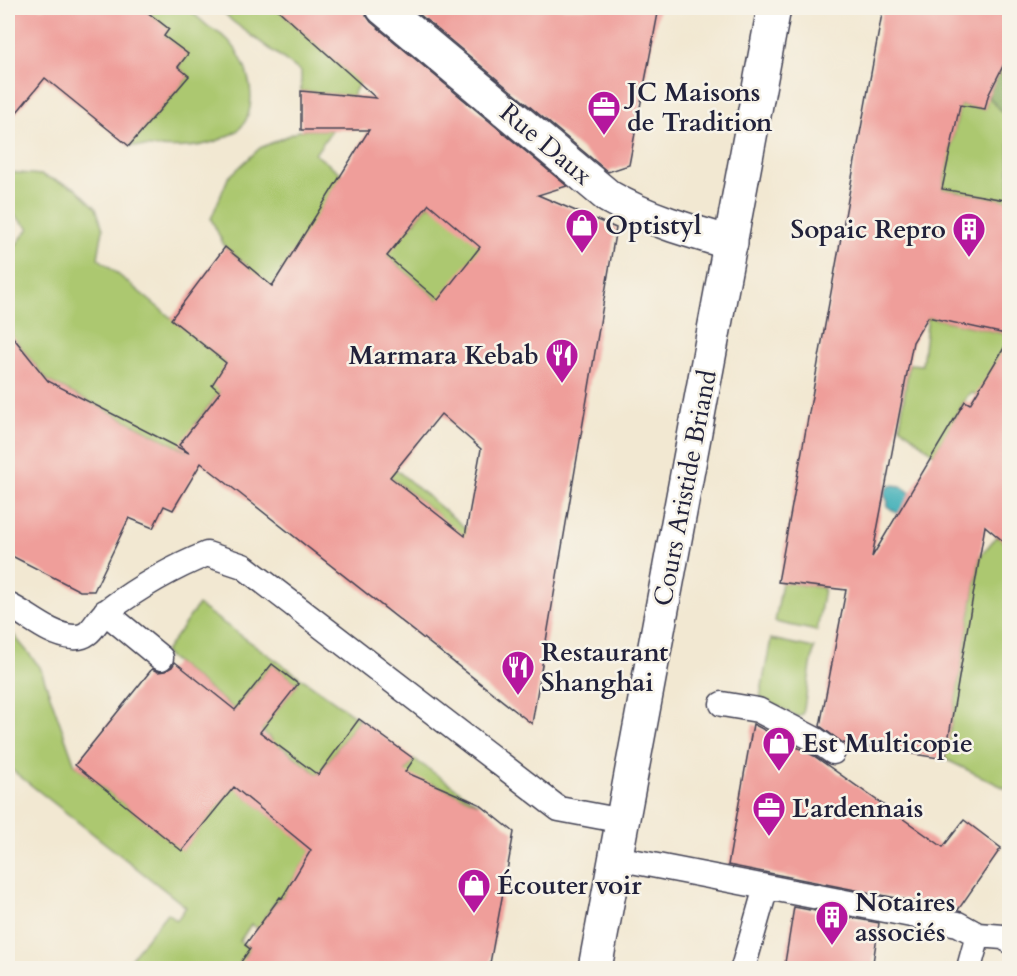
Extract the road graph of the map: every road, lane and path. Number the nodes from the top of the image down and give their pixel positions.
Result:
1 (383, 8) edge
2 (774, 8) edge
3 (731, 243) junction
4 (8, 605) edge
5 (105, 612) junction
6 (161, 658) dead end
7 (722, 704) dead end
8 (833, 752) dead end
9 (623, 821) junction
10 (616, 858) junction
11 (766, 887) junction
12 (978, 935) junction
13 (1010, 941) edge
14 (595, 969) edge
15 (742, 969) edge
16 (969, 969) edge

1 - 3 street, Rue Daux
2 - 3 street, Cours Aristide Briand
3 - 9 street, Cours Aristide Briand
4 - 5 lane
5 - 6 lane
5 - 9 lane
7 - 8 lane
9 - 10 street, Cours Aristide Briand
10 - 11 lane
10 - 14 street, Cours Aristide Briand
11 - 12 lane
11 - 15 lane
12 - 13 lane
12 - 16 lane

